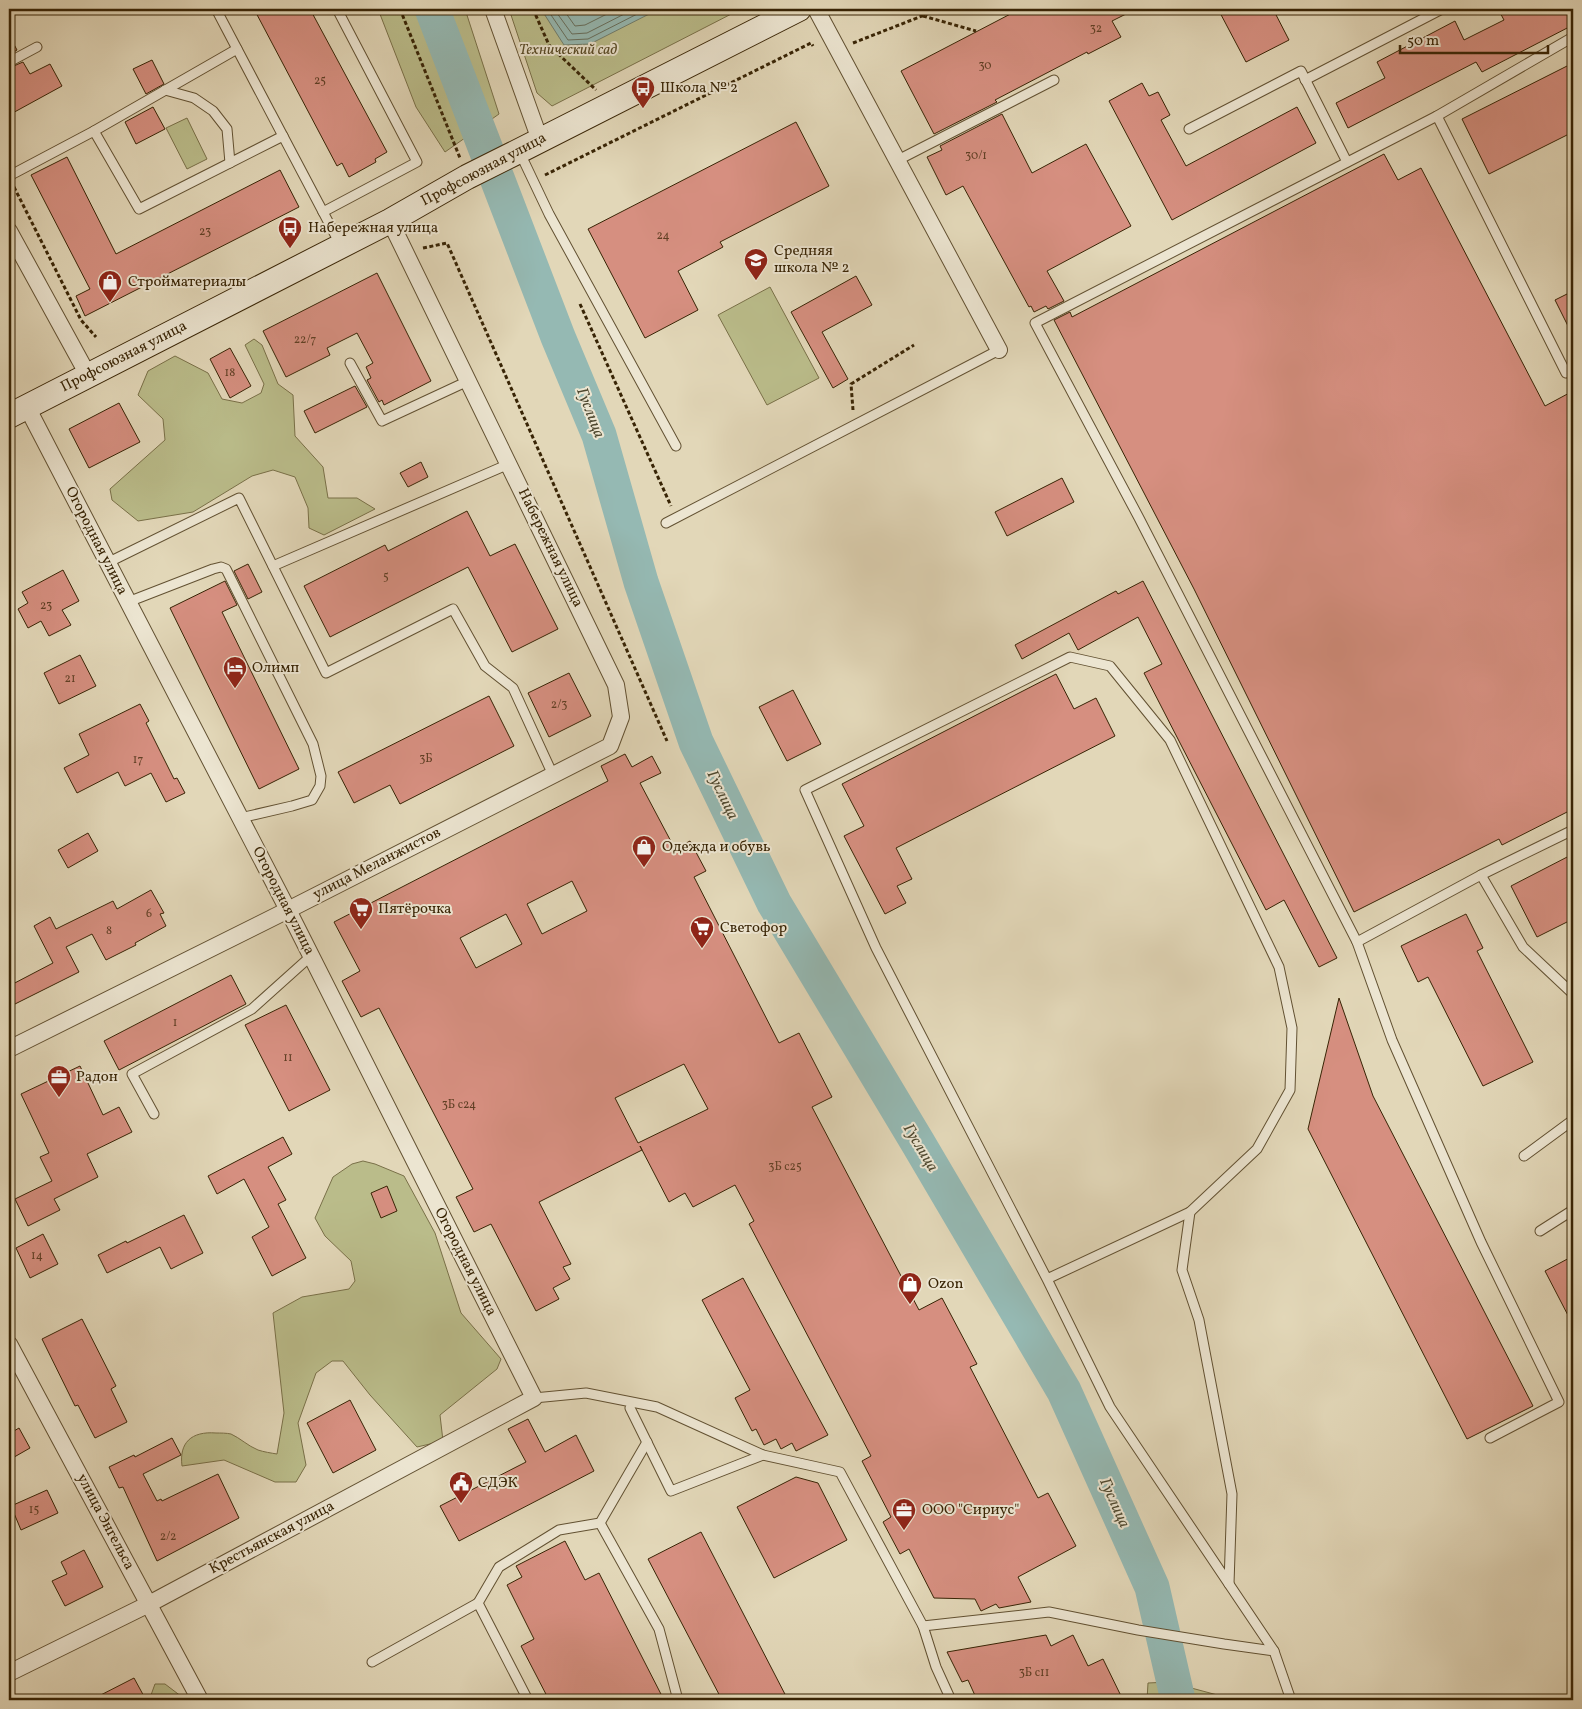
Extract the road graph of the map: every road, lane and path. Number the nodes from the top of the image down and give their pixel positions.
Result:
1 (216, 9) edge
2 (337, 9) edge
3 (400, 9) edge
4 (493, 9) edge
5 (533, 9) edge
6 (799, 9) edge
7 (816, 9) edge
8 (940, 9) edge
9 (1442, 9) edge
10 (922, 16) junction
11 (976, 31) dead end
12 (1573, 37) edge
13 (37, 47) dead end
14 (237, 49) junction
15 (838, 49) junction
16 (9, 62) edge
17 (1054, 80) dead end
18 (1305, 80) junction
19 (165, 90) junction
20 (597, 91) dead end
21 (1437, 116) junction
22 (1189, 129) dead end
23 (94, 131) junction
24 (283, 136) junction
25 (540, 140) junction
26 (516, 152) junction
27 (898, 160) junction
28 (1347, 162) junction
29 (230, 163) junction
30 (465, 171) junction
31 (9, 176) edge
32 (533, 181) junction
33 (323, 212) junction
34 (390, 221) junction
35 (9, 231) edge
36 (341, 246) junction
37 (405, 252) junction
38 (579, 302) dead end
39 (96, 337) dead end
40 (914, 345) dead end
41 (999, 350) joint
42 (350, 363) dead end
43 (1566, 373) dead end
44 (88, 375) junction
45 (468, 381) junction
46 (18, 411) edge
47 (855, 426) junction
48 (676, 446) dead end
49 (509, 464) junction
50 (676, 518) junction
51 (666, 523) dead end
52 (107, 563) junction
53 (273, 566) junction
54 (128, 602) junction
55 (621, 717) joint
56 (667, 741) dead end
57 (553, 775) junction
58 (240, 818) junction
59 (1573, 830) edge
60 (1481, 875) junction
61 (288, 910) junction
62 (1357, 942) junction
63 (311, 956) junction
64 (1573, 994) edge
65 (9, 1049) edge
66 (154, 1114) dead end
67 (1573, 1120) edge
68 (1524, 1156) dead end
69 (1573, 1210) edge
70 (1190, 1212) junction
71 (1540, 1231) dead end
72 (1047, 1279) junction
73 (9, 1344) edge
74 (534, 1398) junction
75 (630, 1408) dead end
76 (1490, 1438) dead end
77 (647, 1442) junction
78 (763, 1455) junction
79 (600, 1523) junction
80 (1229, 1584) junction
81 (478, 1603) junction
82 (149, 1604) junction
83 (923, 1626) junction
84 (1274, 1651) junction
85 (372, 1662) dead end
86 (9, 1673) edge
87 (200, 1700) edge
88 (528, 1700) edge
89 (678, 1700) edge
90 (951, 1700) edge
91 (1291, 1700) edge

1 - 14 lane
2 - 33 lane
3 - 30 path
4 - 25 street
5 - 20 path
6 - 25 main road, Профсоюзная улица
7 - 15 street
8 - 10 path
9 - 18 lane
10 - 11 path
10 - 15 path
12 - 21 lane
13 - 16 lane
14 - 19 lane
14 - 24 lane
15 - 27 street
15 - 32 path
17 - 27 lane
18 - 22 lane
18 - 28 lane
19 - 23 lane
19 - 29 lane
21 - 28 lane
21 - 43 lane
23 - 29 lane
23 - 31 lane
24 - 29 lane
24 - 33 lane
25 - 26 main road, Профсоюзная улица
26 - 30 main road, Профсоюзная улица
26 - 32 lane
27 - 41 street
28 - 62 lane
30 - 34 main road, Профсоюзная улица
31 - 39 path
32 - 48 lane
33 - 36 lane
34 - 36 main road, Профсоюзная улица
34 - 37 street, Набережная улица
35 - 44 street
36 - 44 main road, Профсоюзная улица
37 - 45 street, Набережная улица
37 - 56 path
38 - 50 path
40 - 47 path
41 - 47 lane
42 - 45 lane
44 - 46 main road, Профсоюзная улица
45 - 49 street, Набережная улица
46 - 52 street, Огородная улица
47 - 50 lane
49 - 53 lane
49 - 55 street, Набережная улица
50 - 51 lane
52 - 53 lane
52 - 54 street, Огородная улица
53 - 57 lane
54 - 58 street, Огородная улица
54 - 58 lane
55 - 57 street, улица Меланжистов
57 - 61 street, улица Меланжистов
58 - 61 street, Огородная улица
59 - 60 lane
60 - 62 lane
60 - 64 lane
61 - 63 street, Огородная улица
61 - 65 street, улица Меланжистов
62 - 76 lane
63 - 66 lane
63 - 74 street, Огородная улица
67 - 68 lane
69 - 71 lane
70 - 72 lane
70 - 72 lane
70 - 80 lane
72 - 80 lane
73 - 82 street, улица Энгельса
74 - 78 lane
74 - 82 street, Крестьянская улица
75 - 77 lane
77 - 78 lane
77 - 79 lane
78 - 83 lane
79 - 81 lane
79 - 89 lane
80 - 84 lane
81 - 85 lane
81 - 88 lane
82 - 86 street, Крестьянская улица
82 - 87 street, улица Энгельса
83 - 84 lane
83 - 90 lane
84 - 91 lane

